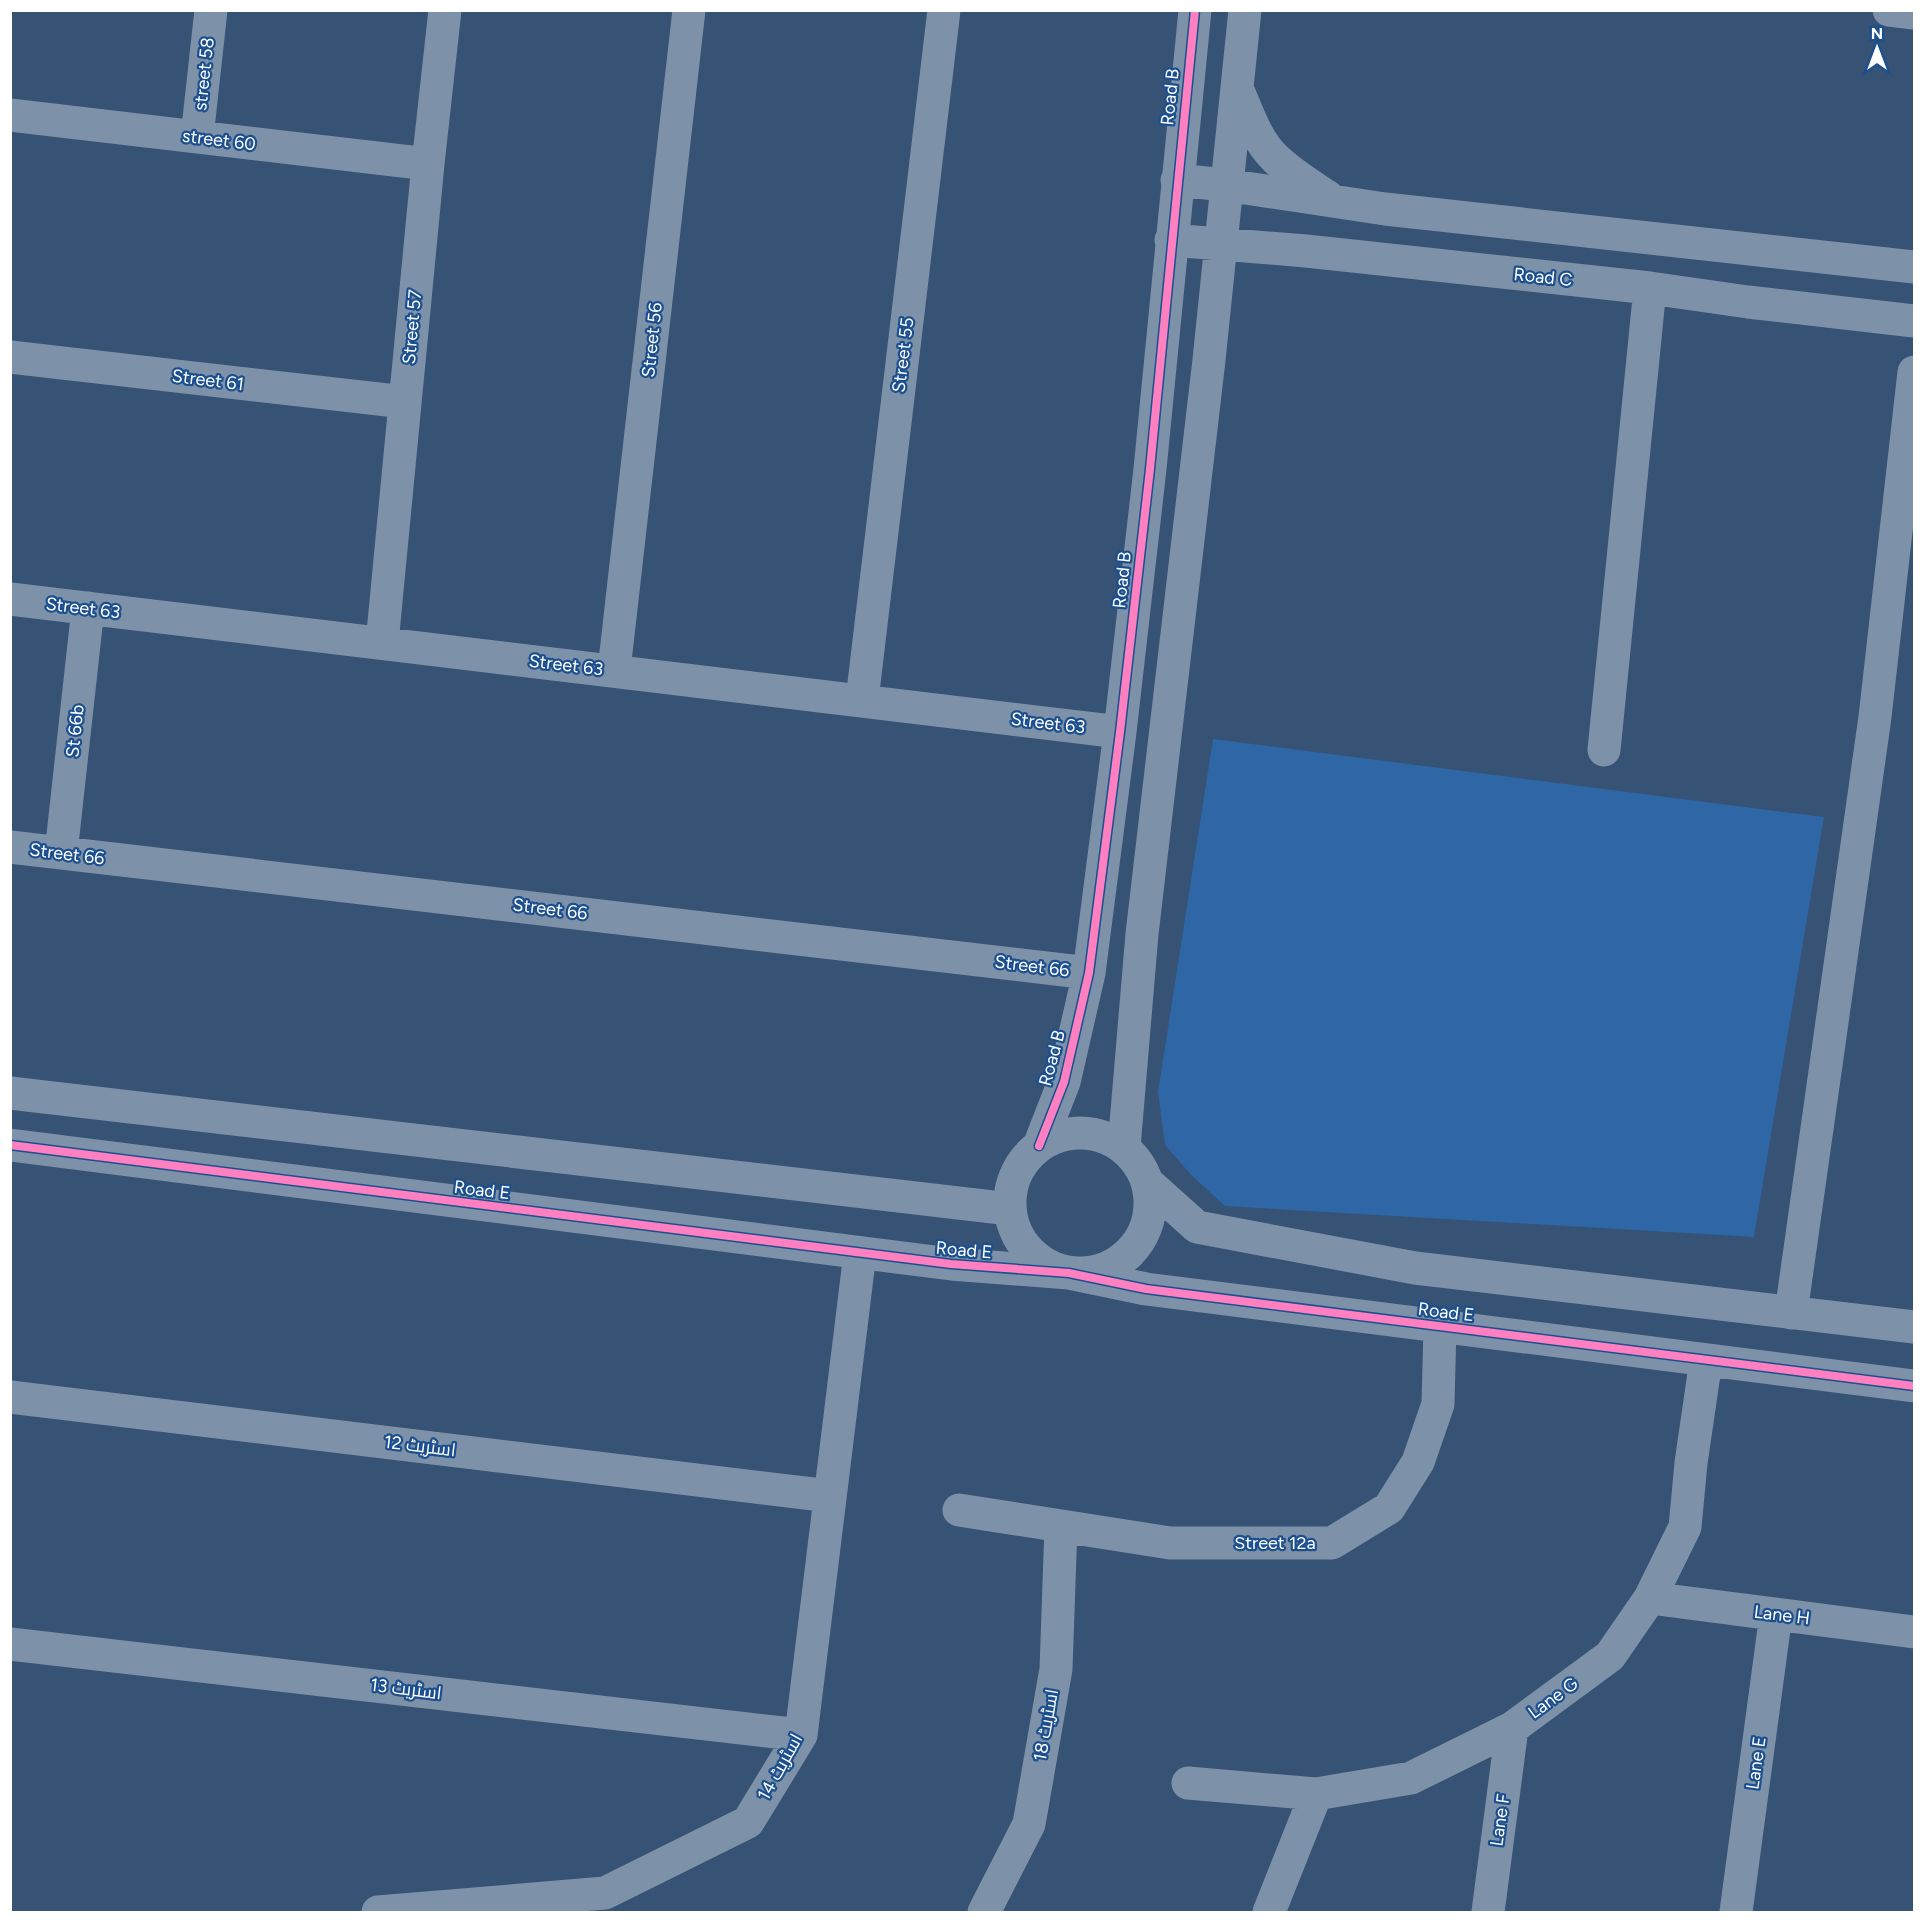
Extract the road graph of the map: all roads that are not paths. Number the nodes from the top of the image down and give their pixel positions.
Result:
1 (211, 10) edge
2 (445, 10) edge
3 (689, 10) edge
4 (944, 10) edge
5 (1194, 10) edge
6 (1245, 10) edge
7 (1889, 10) edge
8 (1914, 13) edge
9 (1236, 86) junction
10 (10, 115) edge
11 (197, 137) junction
12 (428, 164) junction
13 (1177, 180) junction
14 (1226, 185) junction
15 (1337, 202) junction
16 (1171, 240) junction
17 (1220, 243) junction
18 (1914, 267) edge
19 (1650, 288) junction
20 (1914, 321) edge
21 (10, 357) edge
22 (1914, 372) edge
23 (405, 402) junction
24 (10, 599) edge
25 (88, 608) junction
26 (382, 643) junction
27 (614, 670) junction
28 (862, 700) junction
29 (1120, 732) junction
30 (1604, 750) dead end
31 (10, 847) edge
32 (61, 853) junction
33 (1089, 973) junction
34 (10, 1093) edge
35 (10, 1145) edge
36 (1039, 1146) junction
37 (1124, 1147) junction
38 (1149, 1184) junction
39 (1010, 1209) junction
40 (860, 1253) junction
41 (1069, 1273) junction
42 (1791, 1312) junction
43 (1440, 1326) junction
44 (1914, 1327) edge
45 (1706, 1360) junction
46 (1914, 1386) edge
47 (10, 1397) edge
48 (830, 1496) junction
49 (959, 1510) dead end
50 (1061, 1526) junction
51 (1650, 1598) junction
52 (1776, 1614) junction
53 (1914, 1632) edge
54 (10, 1644) edge
55 (1512, 1728) junction
56 (801, 1735) junction
57 (1188, 1783) dead end
58 (1316, 1794) junction
59 (378, 1912) edge
60 (984, 1912) edge
61 (1269, 1912) edge
62 (1488, 1912) edge
63 (1736, 1912) edge

1 - 11 street, street 58
2 - 12 street, Street 57
3 - 27 street, Street 56
4 - 28 street, Street 55
5 - 13 street, Road B
6 - 9 street
7 - 8 street
9 - 14 street
9 - 15 street
10 - 11 street, street 60
11 - 12 street, street 60
12 - 23 street, Street 57
13 - 14 street
13 - 16 street, Road B
14 - 15 street
14 - 17 street
15 - 18 street
16 - 17 street, Road C
16 - 29 street, Road B
17 - 19 street, Road C
17 - 37 street
19 - 20 street, Road C
19 - 30 street
21 - 23 street, Street 61
22 - 42 street
23 - 26 street, Street 57
24 - 25 street, Street 63
25 - 26 street, Street 63
25 - 32 street, St 66b
26 - 27 street, Street 63
27 - 28 street, Street 63
28 - 29 street, Street 63
29 - 33 street, Road B
31 - 32 street, Street 66
32 - 33 street, Street 66
33 - 36 street, Road B
34 - 39 street
35 - 40 street, Road E
36 - 37 street
36 - 39 street
37 - 38 street
38 - 41 street
38 - 42 street
39 - 41 street
40 - 41 street, Road E
40 - 48 street, اسٹریٹ 14
41 - 43 street, Road E
42 - 44 street
43 - 45 street, Road E
43 - 50 street, Street 12a
45 - 46 street, Road E
45 - 51 street, Lane G
47 - 48 street, اسٹریٹ 12
48 - 56 street, اسٹریٹ 14
49 - 50 street, Street 12a
50 - 60 street, اسٹریٹ 18
51 - 52 street, Lane H
51 - 55 street, Lane G
52 - 53 street, Lane H
52 - 63 street, Lane E
54 - 56 street, اسٹریٹ 13
55 - 58 street, Lane G
55 - 62 street, Lane F
56 - 59 street, اسٹریٹ 14
57 - 58 street, Lane G
58 - 61 street

